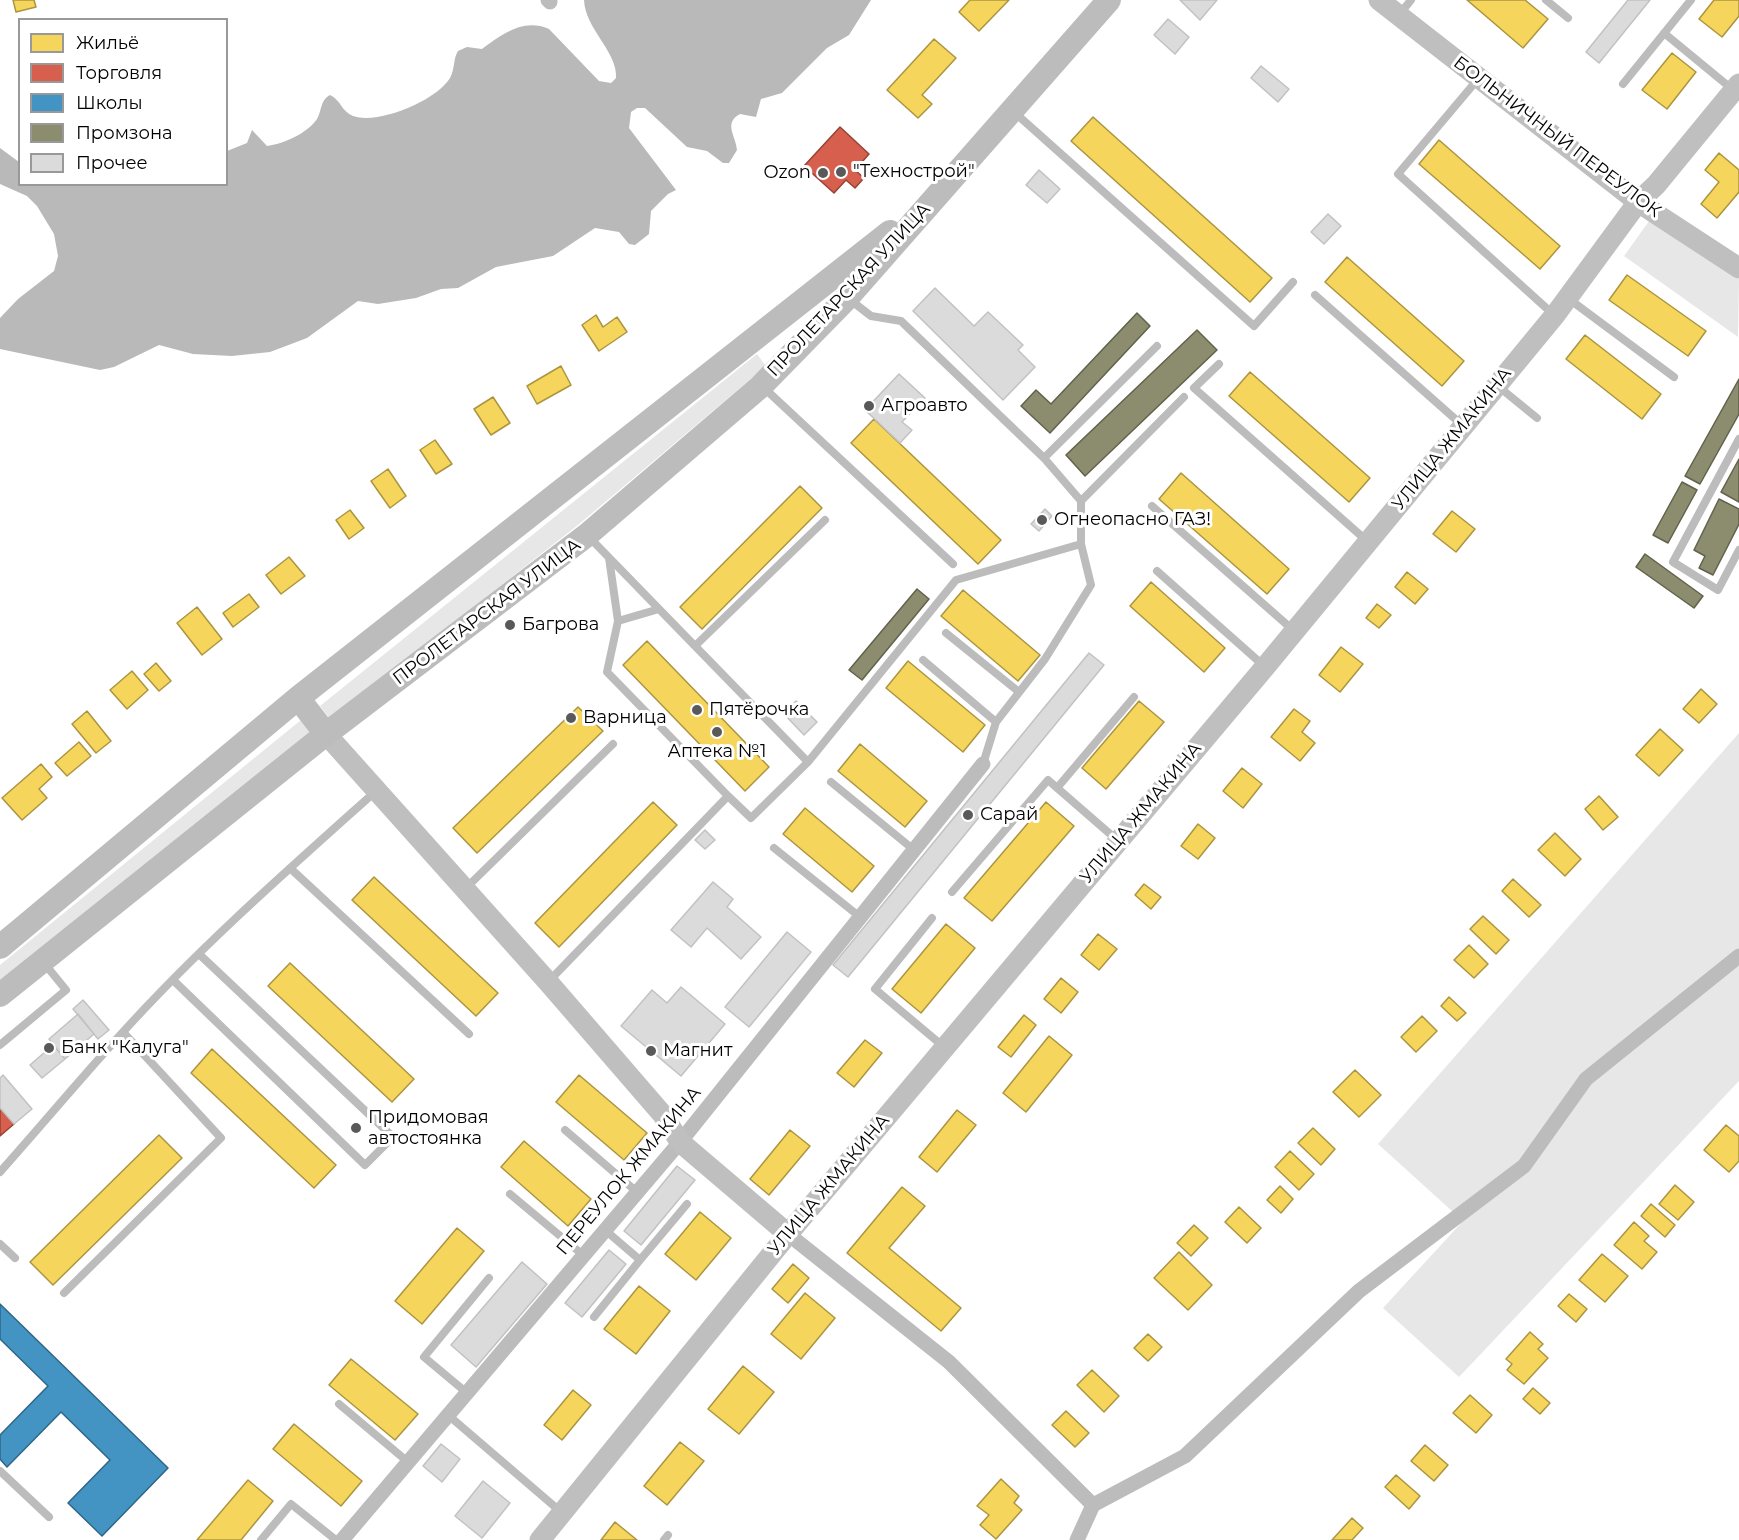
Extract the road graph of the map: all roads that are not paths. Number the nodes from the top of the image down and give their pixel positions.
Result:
1 (1109, 0) edge
2 (1379, 0) edge
3 (1546, 0) edge
4 (1691, 0) edge
5 (1405, 8) edge
6 (1568, 18) dead end
7 (1664, 33) junction
8 (1478, 80) junction
9 (1623, 84) dead end
10 (1736, 87) edge
11 (1013, 111) junction
12 (939, 192) junction
13 (1638, 202) junction
14 (1739, 268) edge
15 (1293, 282) dead end
16 (1315, 296) dead end
17 (848, 298) junction
18 (1569, 298) junction
19 (1555, 315) junction
20 (762, 335) junction
21 (1157, 346) dead end
22 (784, 363) junction
23 (1220, 364) dead end
24 (1674, 376) dead end
25 (1497, 385) junction
26 (761, 386) junction
27 (1184, 397) dead end
28 (1538, 418) dead end
29 (1463, 426) junction
30 (1739, 439) edge
31 (1044, 458) junction
32 (1081, 501) junction
33 (1152, 506) dead end
34 (825, 520) dead end
35 (587, 535) junction
36 (1368, 542) junction
37 (1081, 544) junction
38 (1739, 550) edge
39 (609, 558) junction
40 (953, 564) dead end
41 (1157, 571) dead end
42 (659, 609) junction
43 (618, 621) junction
44 (1295, 631) junction
45 (946, 633) dead end
46 (695, 646) junction
47 (923, 660) dead end
48 (1265, 667) junction
49 (1018, 692) junction
50 (1134, 697) dead end
51 (298, 698) junction
52 (996, 722) junction
53 (326, 734) junction
54 (613, 744) dead end
55 (808, 762) junction
56 (983, 764) joint
57 (831, 782) dead end
58 (1057, 788) junction
59 (377, 790) junction
60 (728, 795) junction
61 (1117, 840) junction
62 (774, 848) dead end
63 (914, 850) junction
64 (290, 868) junction
65 (466, 889) junction
66 (952, 892) dead end
67 (860, 917) junction
68 (932, 918) dead end
69 (0, 947) edge
70 (199, 954) junction
71 (1739, 956) edge
72 (43, 961) junction
73 (173, 980) junction
74 (548, 982) junction
75 (0, 995) edge
76 (123, 1032) junction
77 (469, 1034) dead end
78 (0, 1045) edge
79 (945, 1048) junction
80 (565, 1130) dead end
81 (680, 1142) junction
82 (0, 1172) edge
83 (637, 1192) junction
84 (510, 1194) dead end
85 (687, 1204) dead end
86 (605, 1230) junction
87 (788, 1234) junction
88 (0, 1244) edge
89 (584, 1255) junction
90 (15, 1258) dead end
91 (640, 1260) junction
92 (489, 1278) dead end
93 (64, 1293) dead end
94 (594, 1317) dead end
95 (467, 1393) junction
96 (339, 1404) dead end
97 (448, 1415) junction
98 (408, 1462) junction
99 (0, 1471) edge
100 (1093, 1505) junction
101 (562, 1513) junction
102 (49, 1516) dead end
103 (261, 1540) edge
104 (336, 1540) edge
105 (342, 1540) edge
106 (540, 1540) edge
107 (1077, 1540) edge

1 - 11 main road, ПРОЛЕТАРСКАЯ УЛИЦА
2 - 5 street, БОЛЬНИЧНЫЙ ПЕРЕУЛОК
3 - 6 lane
4 - 7 lane
5 - 8 street, БОЛЬНИЧНЫЙ ПЕРЕУЛОК
7 - 9 lane
7 - 10 lane
8 - 13 street, БОЛЬНИЧНЫЙ ПЕРЕУЛОК
8 - 19 lane
10 - 13 street, УЛИЦА ЖМАКИНА
11 - 12 main road, ПРОЛЕТАРСКАЯ УЛИЦА
11 - 15 lane
12 - 17 main road, ПРОЛЕТАРСКАЯ УЛИЦА
12 - 20 main road, ПРОЛЕТАРСКАЯ УЛИЦА
13 - 14 street, БОЛЬНИЧНЫЙ ПЕРЕУЛОК
13 - 18 street, УЛИЦА ЖМАКИНА
16 - 29 lane
17 - 22 main road, ПРОЛЕТАРСКАЯ УЛИЦА
17 - 31 lane
18 - 19 street, УЛИЦА ЖМАКИНА
18 - 24 lane
19 - 25 street, УЛИЦА ЖМАКИНА
20 - 22 main road
20 - 51 main road, ПРОЛЕТАРСКАЯ УЛИЦА
21 - 31 lane
22 - 26 main road, ПРОЛЕТАРСКАЯ УЛИЦА
23 - 36 lane
25 - 28 lane
25 - 29 street, УЛИЦА ЖМАКИНА
26 - 35 main road, ПРОЛЕТАРСКАЯ УЛИЦА
26 - 40 lane
27 - 32 lane
29 - 36 street, УЛИЦА ЖМАКИНА
30 - 38 lane
31 - 32 lane
32 - 37 lane
33 - 44 lane
34 - 46 lane
35 - 39 lane
35 - 53 main road, ПРОЛЕТАРСКАЯ УЛИЦА
36 - 44 street, УЛИЦА ЖМАКИНА
37 - 49 lane
37 - 55 lane
39 - 42 lane
39 - 43 lane
41 - 48 lane
42 - 43 lane
42 - 46 lane
43 - 60 lane
44 - 48 street, УЛИЦА ЖМАКИНА
45 - 49 lane
46 - 55 lane
47 - 52 lane
48 - 61 street, УЛИЦА ЖМАКИНА
49 - 52 lane
50 - 58 lane
51 - 53 main road
51 - 69 main road, ПРОЛЕТАРСКАЯ УЛИЦА
52 - 56 lane
53 - 59 street
53 - 72 main road, ПРОЛЕТАРСКАЯ УЛИЦА
54 - 65 lane
55 - 60 lane
56 - 63 street, ПЕРЕУЛОК ЖМАКИНА
57 - 63 lane
58 - 61 lane
58 - 66 lane
59 - 64 lane
59 - 65 street
60 - 74 lane
61 - 79 street, УЛИЦА ЖМАКИНА
62 - 67 lane
63 - 67 street, ПЕРЕУЛОК ЖМАКИНА
64 - 70 lane
64 - 77 lane
65 - 74 street
67 - 81 street, ПЕРЕУЛОК ЖМАКИНА
68 - 79 lane
70 - 73 lane
70 - 73 lane
71 - 100 street
72 - 75 main road, ПРОЛЕТАРСКАЯ УЛИЦА
72 - 78 lane
73 - 76 lane
74 - 81 street
76 - 82 lane
76 - 93 lane
79 - 87 street, УЛИЦА ЖМАКИНА
80 - 83 lane
81 - 83 street, ПЕРЕУЛОК ЖМАКИНА
81 - 87 street
83 - 86 street, ПЕРЕУЛОК ЖМАКИНА
84 - 89 lane
85 - 91 lane
86 - 89 street, ПЕРЕУЛОК ЖМАКИНА
86 - 91 lane
87 - 100 street
87 - 101 street, УЛИЦА ЖМАКИНА
88 - 90 lane
89 - 95 street, ПЕРЕУЛОК ЖМАКИНА
91 - 94 lane
92 - 95 lane
95 - 97 street, ПЕРЕУЛОК ЖМАКИНА
96 - 98 lane
97 - 98 street, ПЕРЕУЛОК ЖМАКИНА
97 - 101 lane
98 - 105 street, ПЕРЕУЛОК ЖМАКИНА
99 - 102 lane
100 - 107 street
101 - 106 street, УЛИЦА ЖМАКИНА
103 - 104 lane

